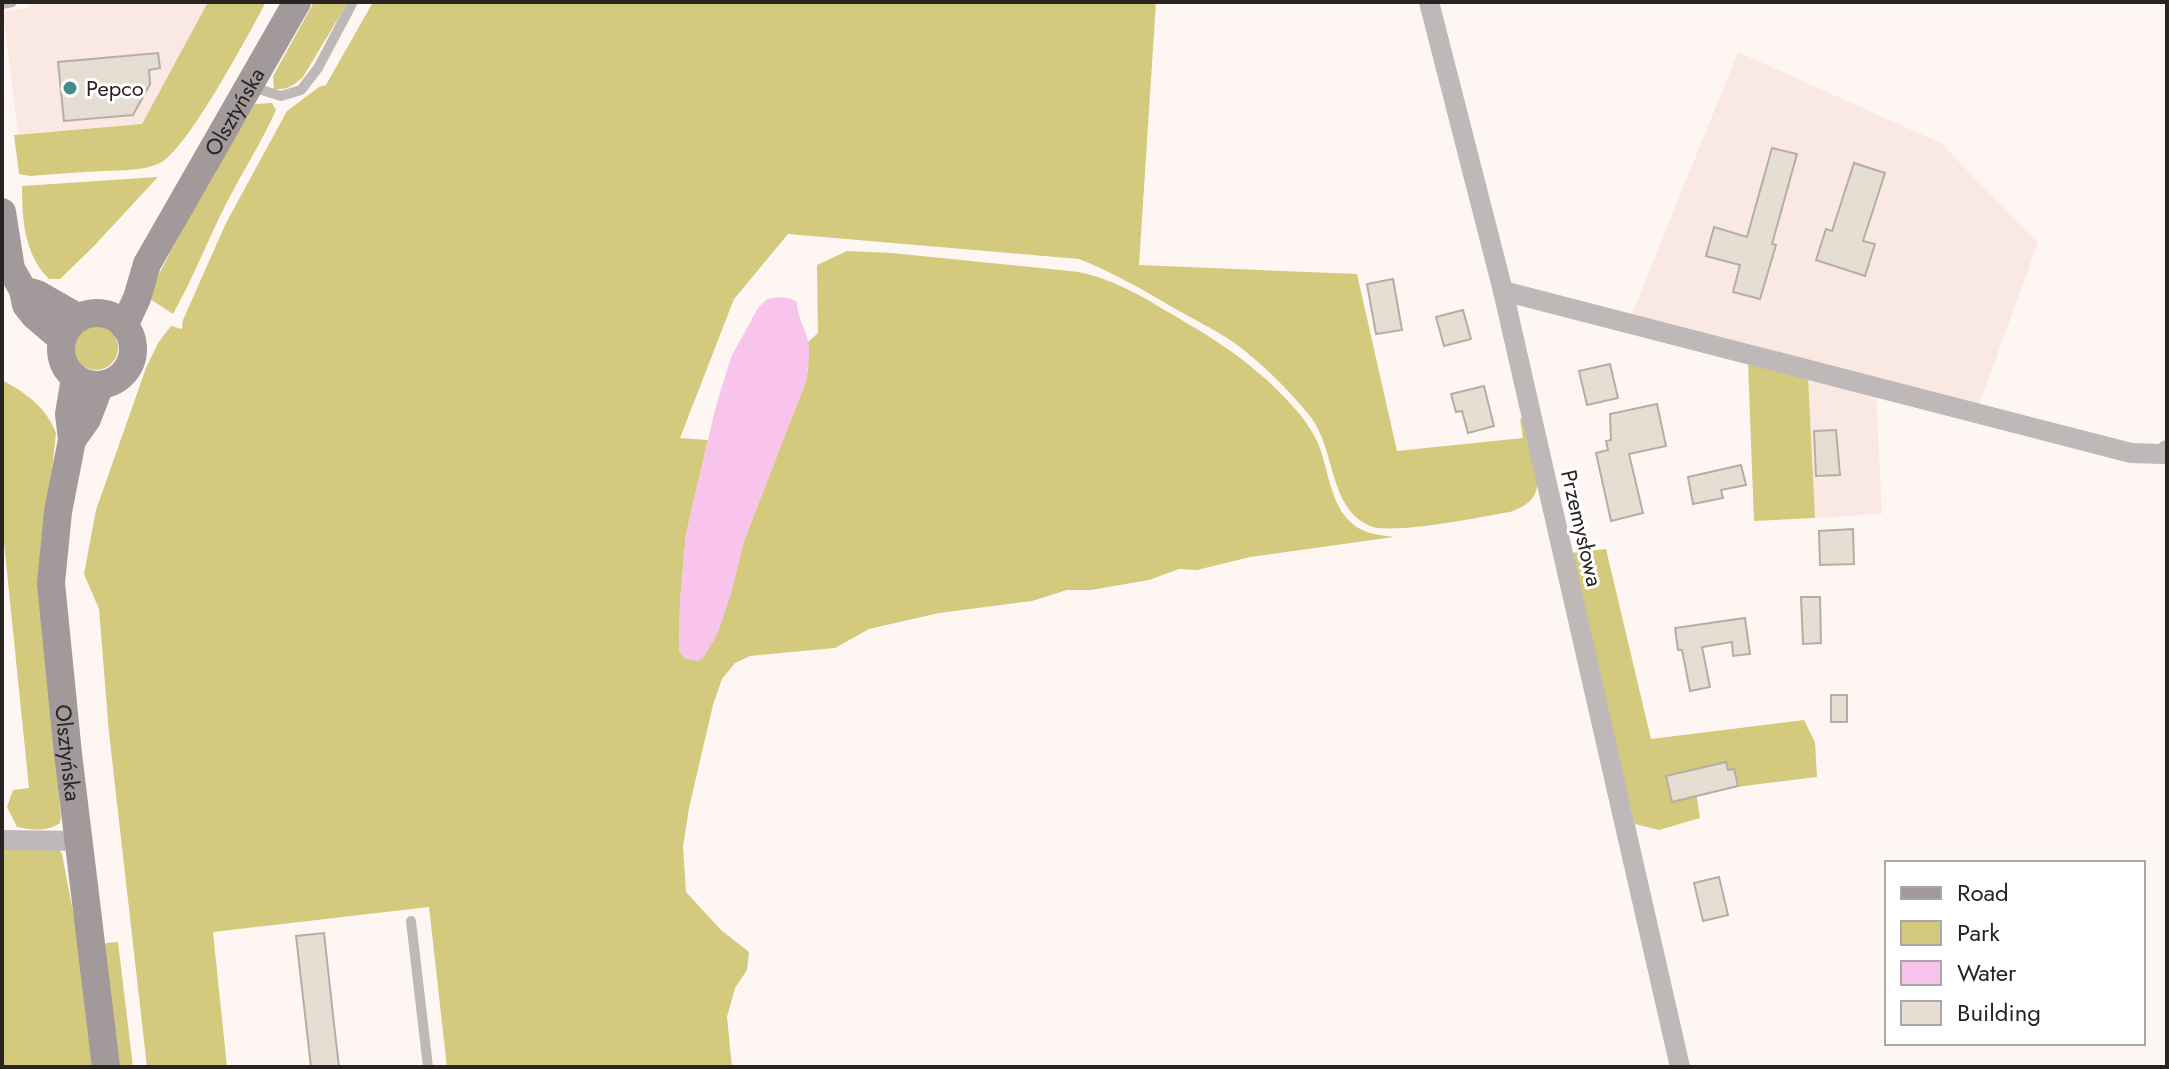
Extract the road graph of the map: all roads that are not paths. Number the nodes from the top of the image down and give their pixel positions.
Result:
1 (12, 2) edge
2 (297, 2) edge
3 (353, 2) edge
4 (1429, 2) edge
5 (2, 4) edge
6 (250, 86) junction
7 (2, 212) edge
8 (4, 242) edge
9 (1503, 291) junction
10 (116, 321) junction
11 (71, 328) junction
12 (87, 382) junction
13 (2165, 453) edge
14 (2, 840) edge
15 (80, 841) junction
16 (411, 921) dead end
17 (106, 1067) edge
18 (428, 1067) edge
19 (1680, 1067) edge

1 - 5 lane
2 - 6 main road, Olsztyńska
3 - 6 lane
4 - 9 street, Przemysłowa
6 - 10 main road, Olsztyńska
7 - 8 main road
8 - 11 main road
9 - 13 street
9 - 19 street, Przemysłowa
10 - 11 main road
10 - 12 main road
11 - 12 main road
12 - 15 main road, Olsztyńska
14 - 15 street
15 - 17 main road, Olsztyńska
16 - 18 lane

